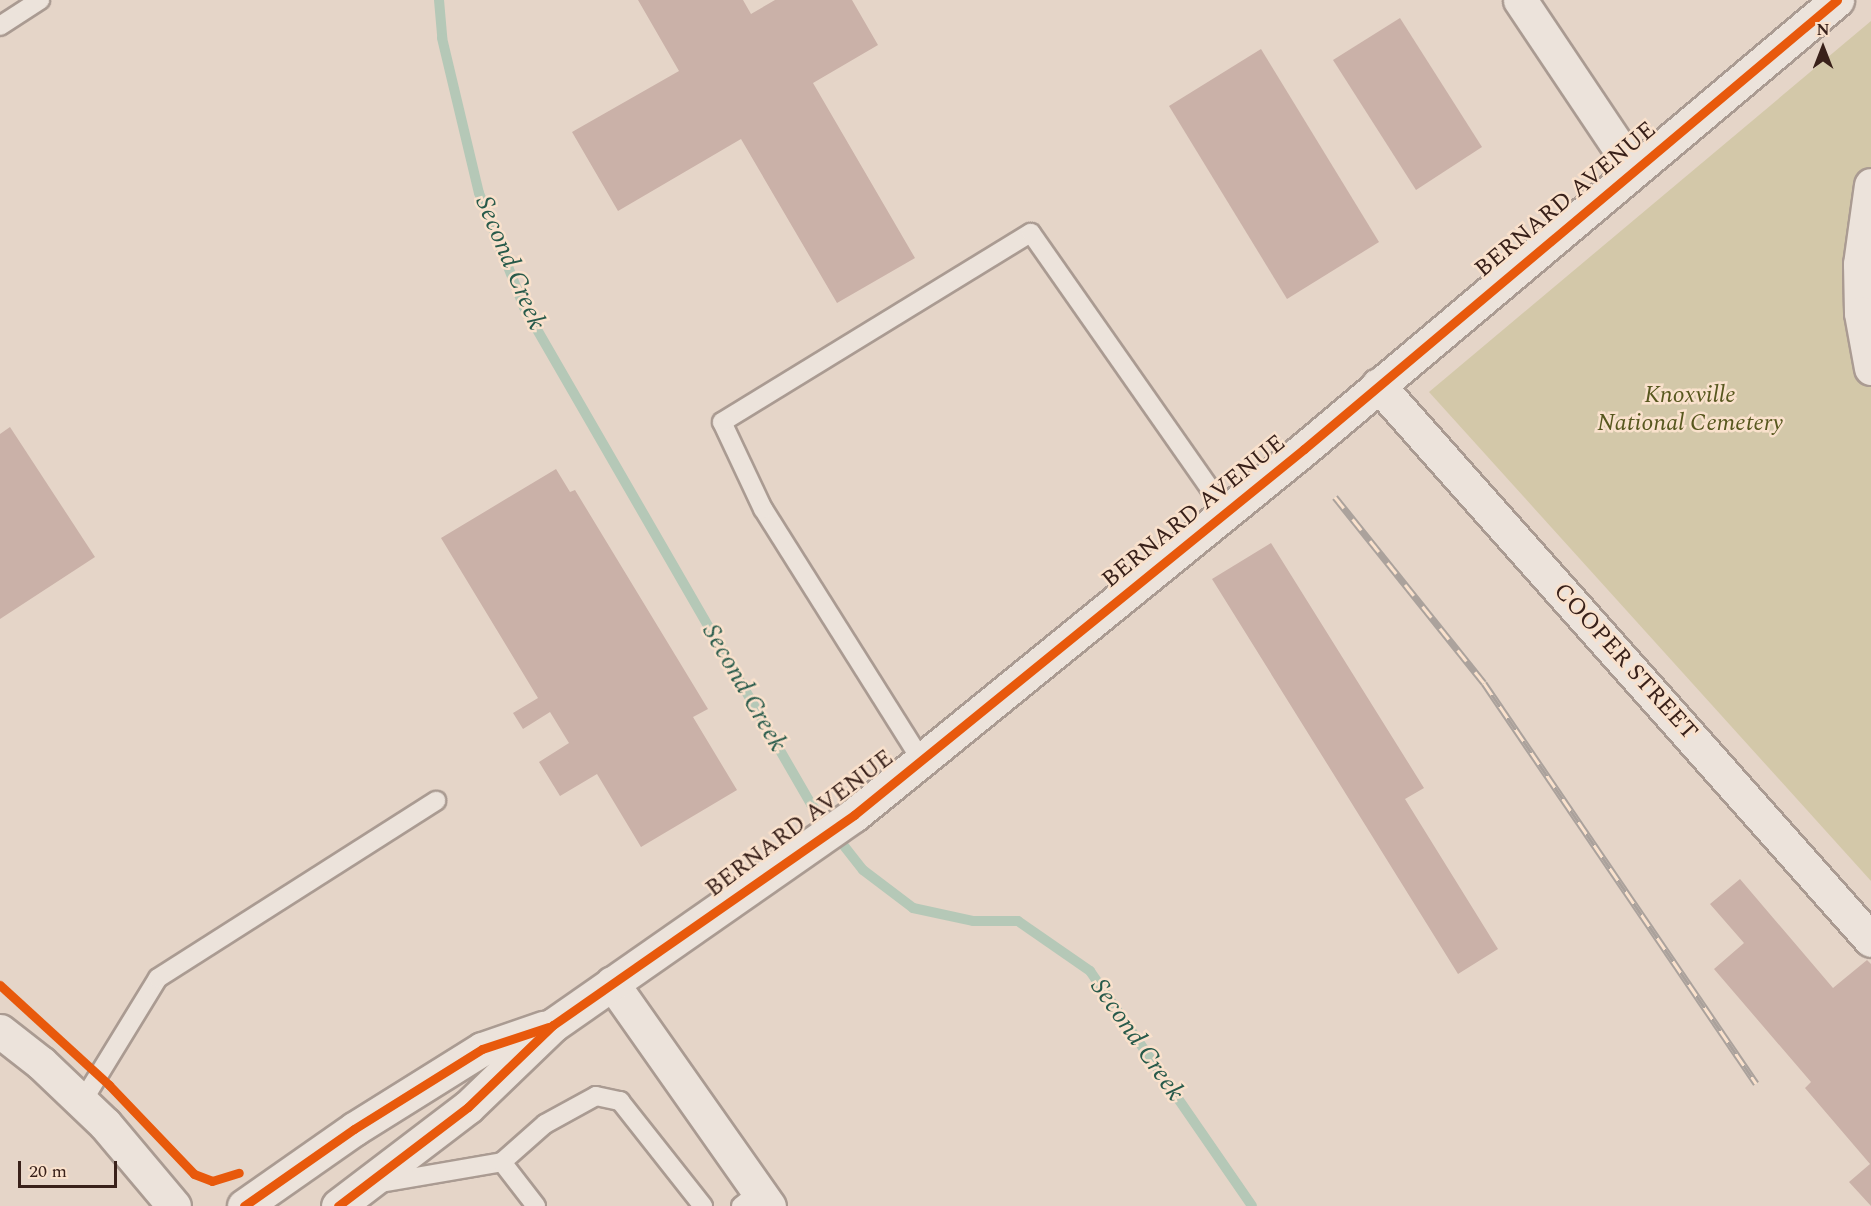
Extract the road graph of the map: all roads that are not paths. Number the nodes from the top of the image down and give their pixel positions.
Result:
1 (40, 0) edge
2 (1520, 0) edge
3 (1837, 0) edge
4 (0, 27) edge
5 (1633, 169) junction
6 (1871, 185) edge
7 (1871, 368) edge
8 (1378, 385) junction
9 (1226, 512) junction
10 (920, 758) junction
11 (436, 801) dead end
12 (1871, 940) edge
13 (612, 984) junction
14 (554, 1025) junction
15 (0, 1031) edge
16 (82, 1102) junction
17 (502, 1162) junction
18 (364, 1186) junction
19 (757, 1203) edge
20 (174, 1206) edge
21 (244, 1206) edge
22 (338, 1206) edge
23 (536, 1206) edge
24 (703, 1206) edge

1 - 4 lane
2 - 5 street
3 - 5 street, BERNARD AVENUE
5 - 8 street, BERNARD AVENUE
6 - 7 street
8 - 9 street, BERNARD AVENUE
8 - 12 street, COOPER STREET
9 - 10 street, BERNARD AVENUE
9 - 10 lane
10 - 13 street, BERNARD AVENUE
11 - 16 lane
13 - 14 street, BERNARD AVENUE
13 - 19 street
14 - 18 street, BERNARD AVENUE
14 - 21 street, BERNARD AVENUE
15 - 16 street
16 - 20 street
17 - 18 lane
17 - 23 lane
17 - 24 lane
18 - 22 street, BERNARD AVENUE

